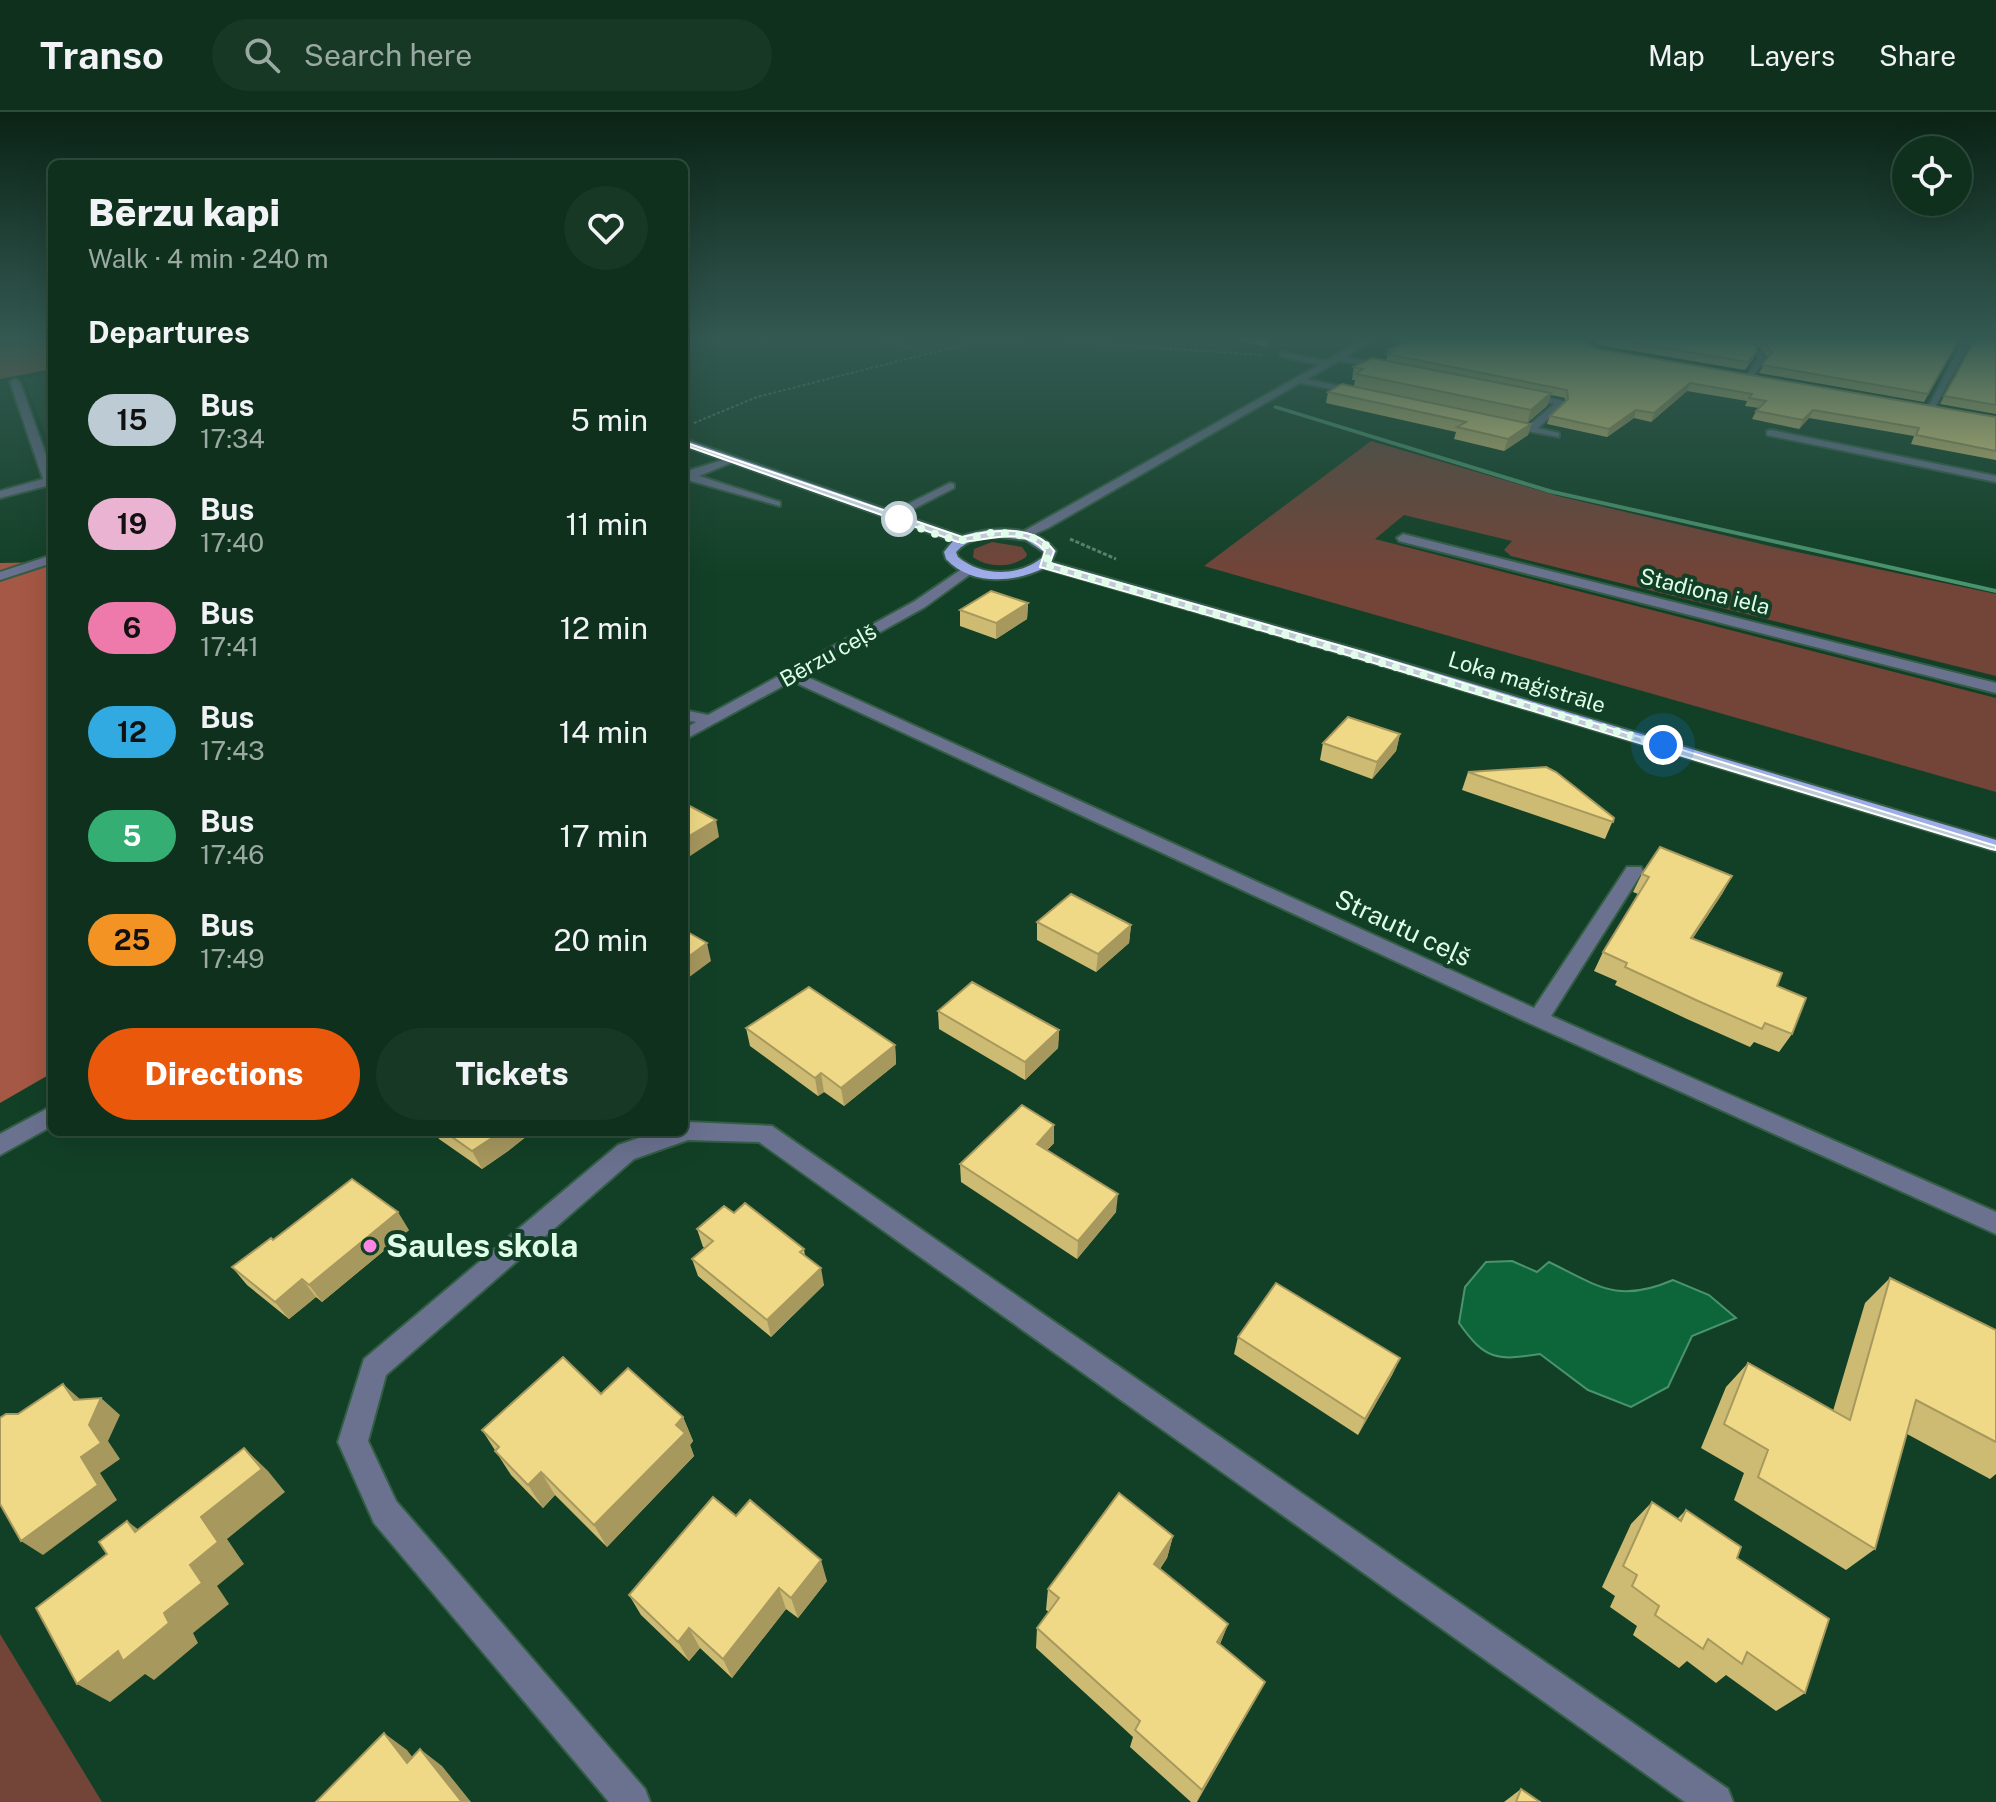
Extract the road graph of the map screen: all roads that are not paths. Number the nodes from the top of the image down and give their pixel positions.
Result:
1 (27, 417) edge
2 (1235, 417) edge
3 (1545, 417) edge
4 (1495, 422) edge
5 (1530, 430) junction
6 (1771, 433) dead end
7 (1555, 435) dead end
8 (688, 443) edge
9 (733, 460) junction
10 (688, 475) edge
11 (48, 476) edge
12 (688, 477) edge
13 (1996, 479) edge
14 (48, 485) edge
15 (950, 486) dead end
16 (0, 495) edge
17 (776, 504) dead end
18 (890, 516) junction
19 (1023, 535) junction
20 (1403, 538) dead end
21 (962, 540) junction
22 (48, 560) edge
23 (1043, 564) junction
24 (970, 570) junction
25 (0, 576) edge
26 (791, 675) junction
27 (1996, 688) edge
28 (688, 716) edge
29 (708, 720) junction
30 (688, 732) edge
31 (1996, 846) edge
32 (1634, 871) dead end
33 (1538, 1019) junction
34 (48, 1117) edge
35 (688, 1131) edge
36 (673, 1136) edge
37 (0, 1146) edge
38 (1996, 1223) edge
39 (632, 1802) edge
40 (1715, 1802) edge

1 - 11 street
2 - 19 street
3 - 5 street
4 - 5 street
5 - 7 street
6 - 13 street
8 - 9 main road
9 - 10 street
9 - 18 main road
12 - 17 street
14 - 16 street
15 - 18 street
18 - 21 main road
19 - 21 main road
19 - 23 main road
20 - 27 street, Stadiona iela
21 - 24 main road
22 - 25 street
23 - 24 main road, Loka maģistrāle
23 - 31 main road, Loka maģistrāle
24 - 26 street, Bērzu ceļš
26 - 29 street, Bērzu ceļš
26 - 33 street, Strautu ceļš
28 - 29 street
29 - 30 street, Bērzu ceļš
32 - 33 street
33 - 38 street, Strautu ceļš
34 - 37 street
35 - 40 street
36 - 39 street

